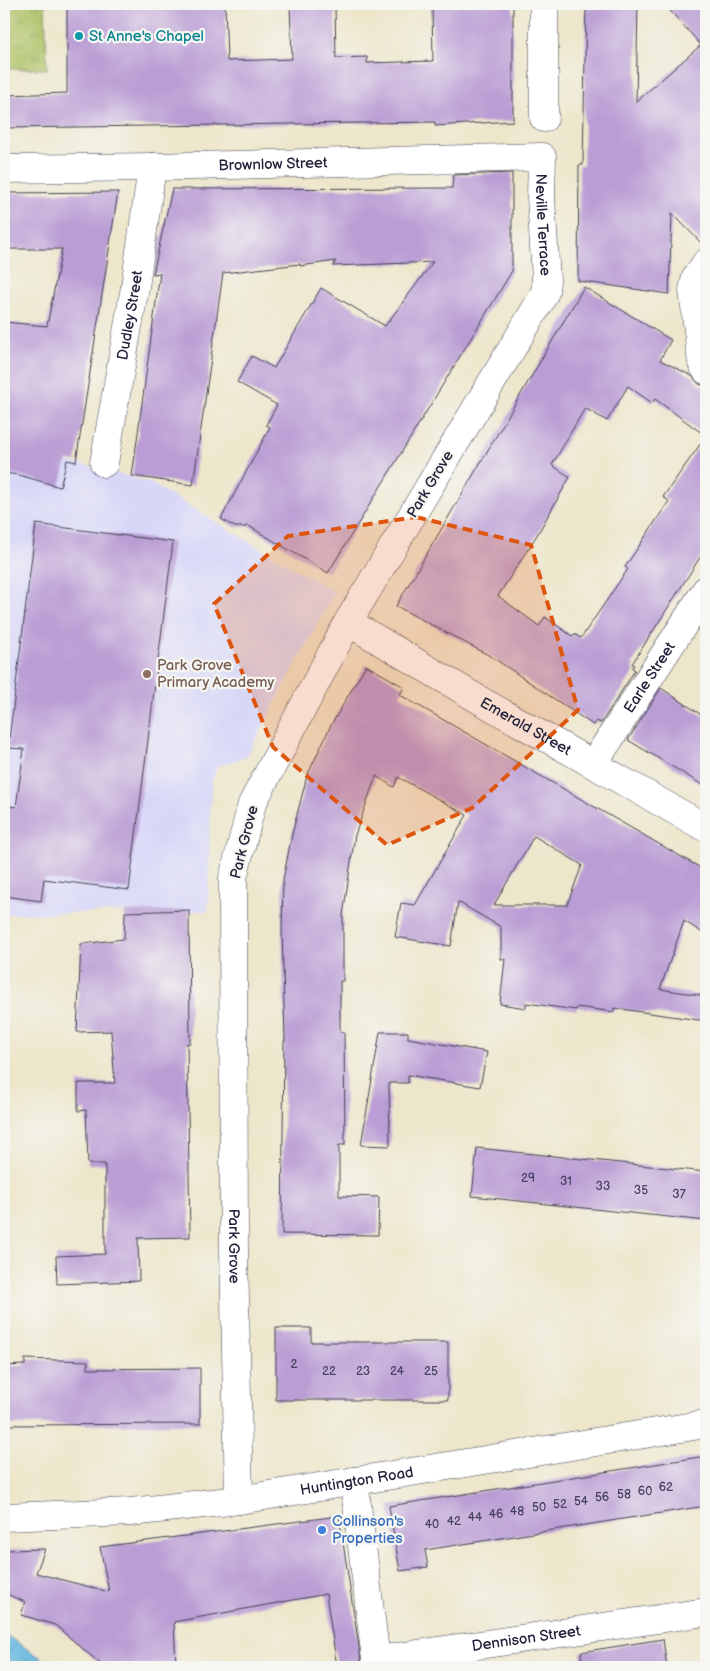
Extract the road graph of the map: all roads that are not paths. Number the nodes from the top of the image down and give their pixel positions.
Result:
1 (544, 4) edge
2 (544, 118) dead end
3 (542, 157) joint
4 (152, 167) junction
5 (4, 168) edge
6 (706, 263) edge
7 (545, 292) joint
8 (706, 370) edge
9 (104, 463) dead end
10 (706, 590) edge
11 (348, 622) junction
12 (594, 763) junction
13 (706, 828) edge
14 (706, 1424) edge
15 (354, 1481) junction
16 (239, 1500) junction
17 (4, 1517) edge
18 (706, 1612) edge
19 (401, 1662) edge

1 - 2 street
3 - 4 street, Brownlow Street
3 - 7 street, Neville Terrace
4 - 5 street, Brownlow Street
4 - 9 street, Dudley Street
6 - 8 street
7 - 11 street, Park Grove
10 - 12 street, Earle Street
11 - 12 street, Emerald Street
11 - 16 street, Park Grove
12 - 13 street, Emerald Street
14 - 15 street, Huntington Road
15 - 16 street, Huntington Road
15 - 19 street, Dennison Street
16 - 17 street, Huntington Road
18 - 19 street, Dennison Street

